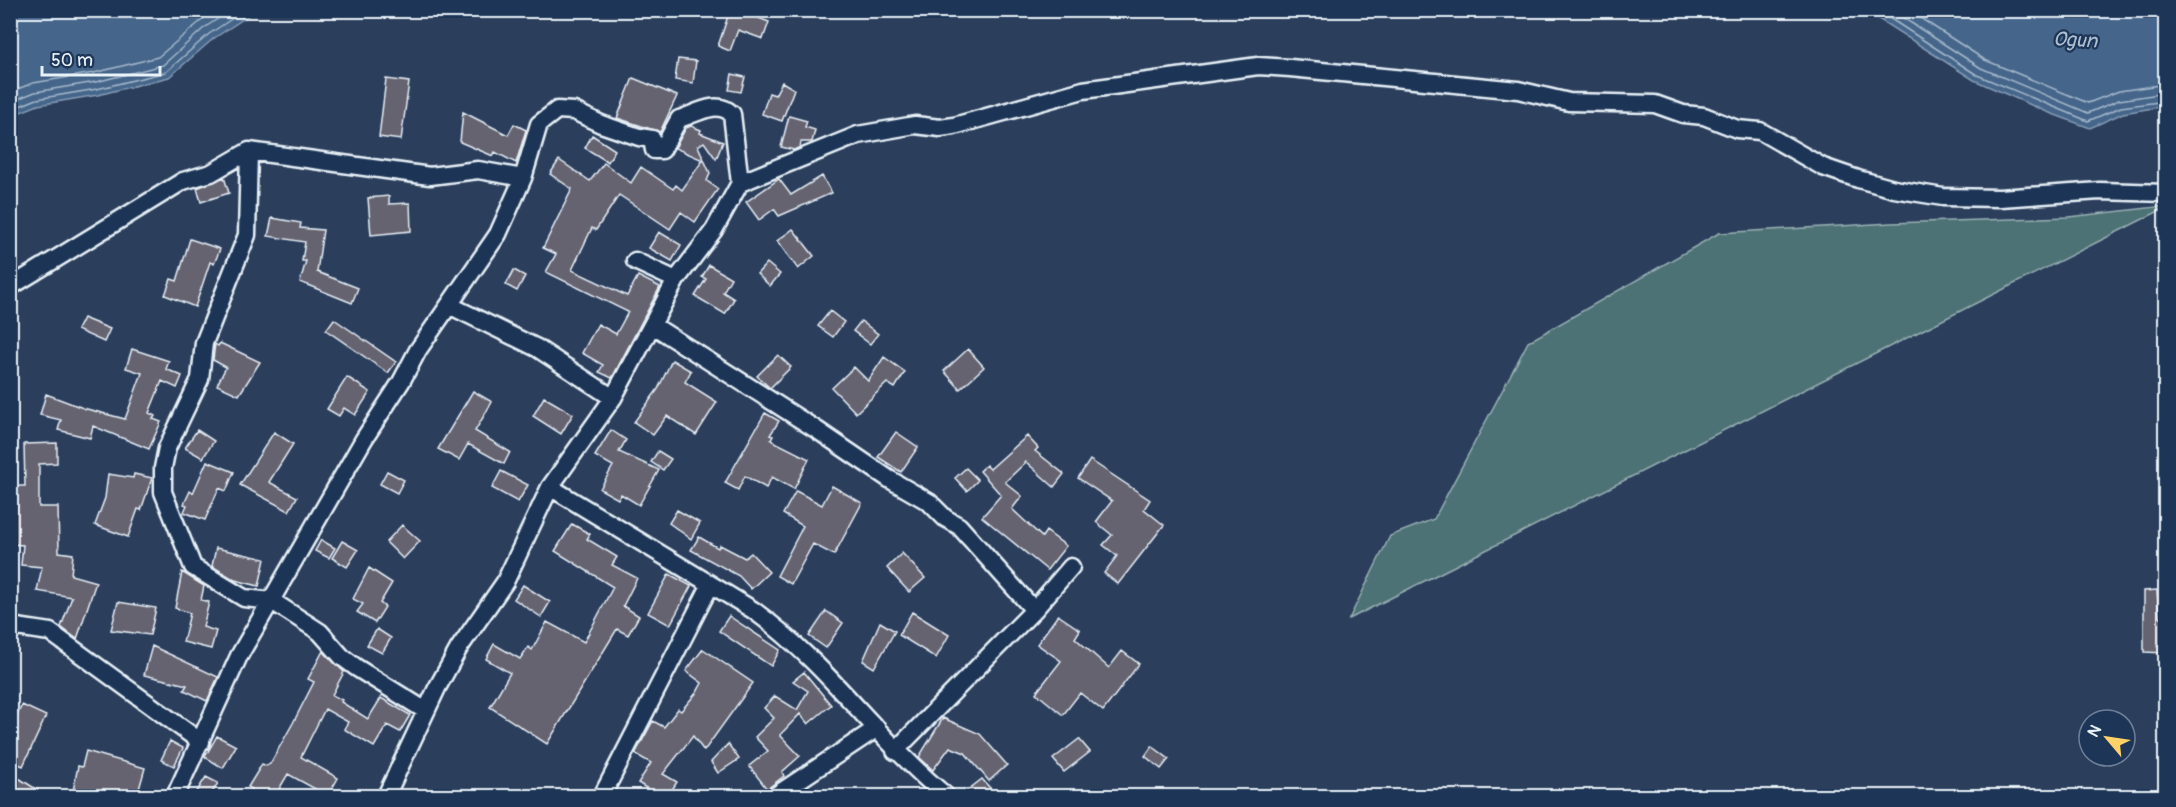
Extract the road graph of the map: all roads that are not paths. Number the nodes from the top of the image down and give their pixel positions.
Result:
1 (249, 151) junction
2 (523, 178) junction
3 (740, 183) junction
4 (2166, 193) edge
5 (635, 261) dead end
6 (676, 280) junction
7 (10, 287) edge
8 (449, 305) junction
9 (654, 326) junction
10 (612, 398) junction
11 (550, 487) junction
12 (1071, 567) dead end
13 (710, 586) junction
14 (272, 601) junction
15 (1034, 610) junction
16 (10, 626) edge
17 (426, 711) junction
18 (878, 728) junction
19 (201, 742) junction
20 (895, 751) junction
21 (175, 796) edge
22 (386, 796) edge
23 (602, 796) edge
24 (775, 796) edge
25 (946, 796) edge

1 - 2 street
1 - 7 street
1 - 14 street
2 - 3 street
2 - 8 street
3 - 4 street
3 - 6 street
5 - 6 street
6 - 9 street
8 - 10 street
8 - 14 street
9 - 10 street
9 - 15 street
10 - 11 street
11 - 13 street
11 - 17 street
12 - 15 street
13 - 18 street
13 - 23 street
14 - 17 street
14 - 19 street
15 - 20 street
16 - 19 street
17 - 22 street
18 - 20 street
18 - 24 street
19 - 21 street
20 - 25 street

